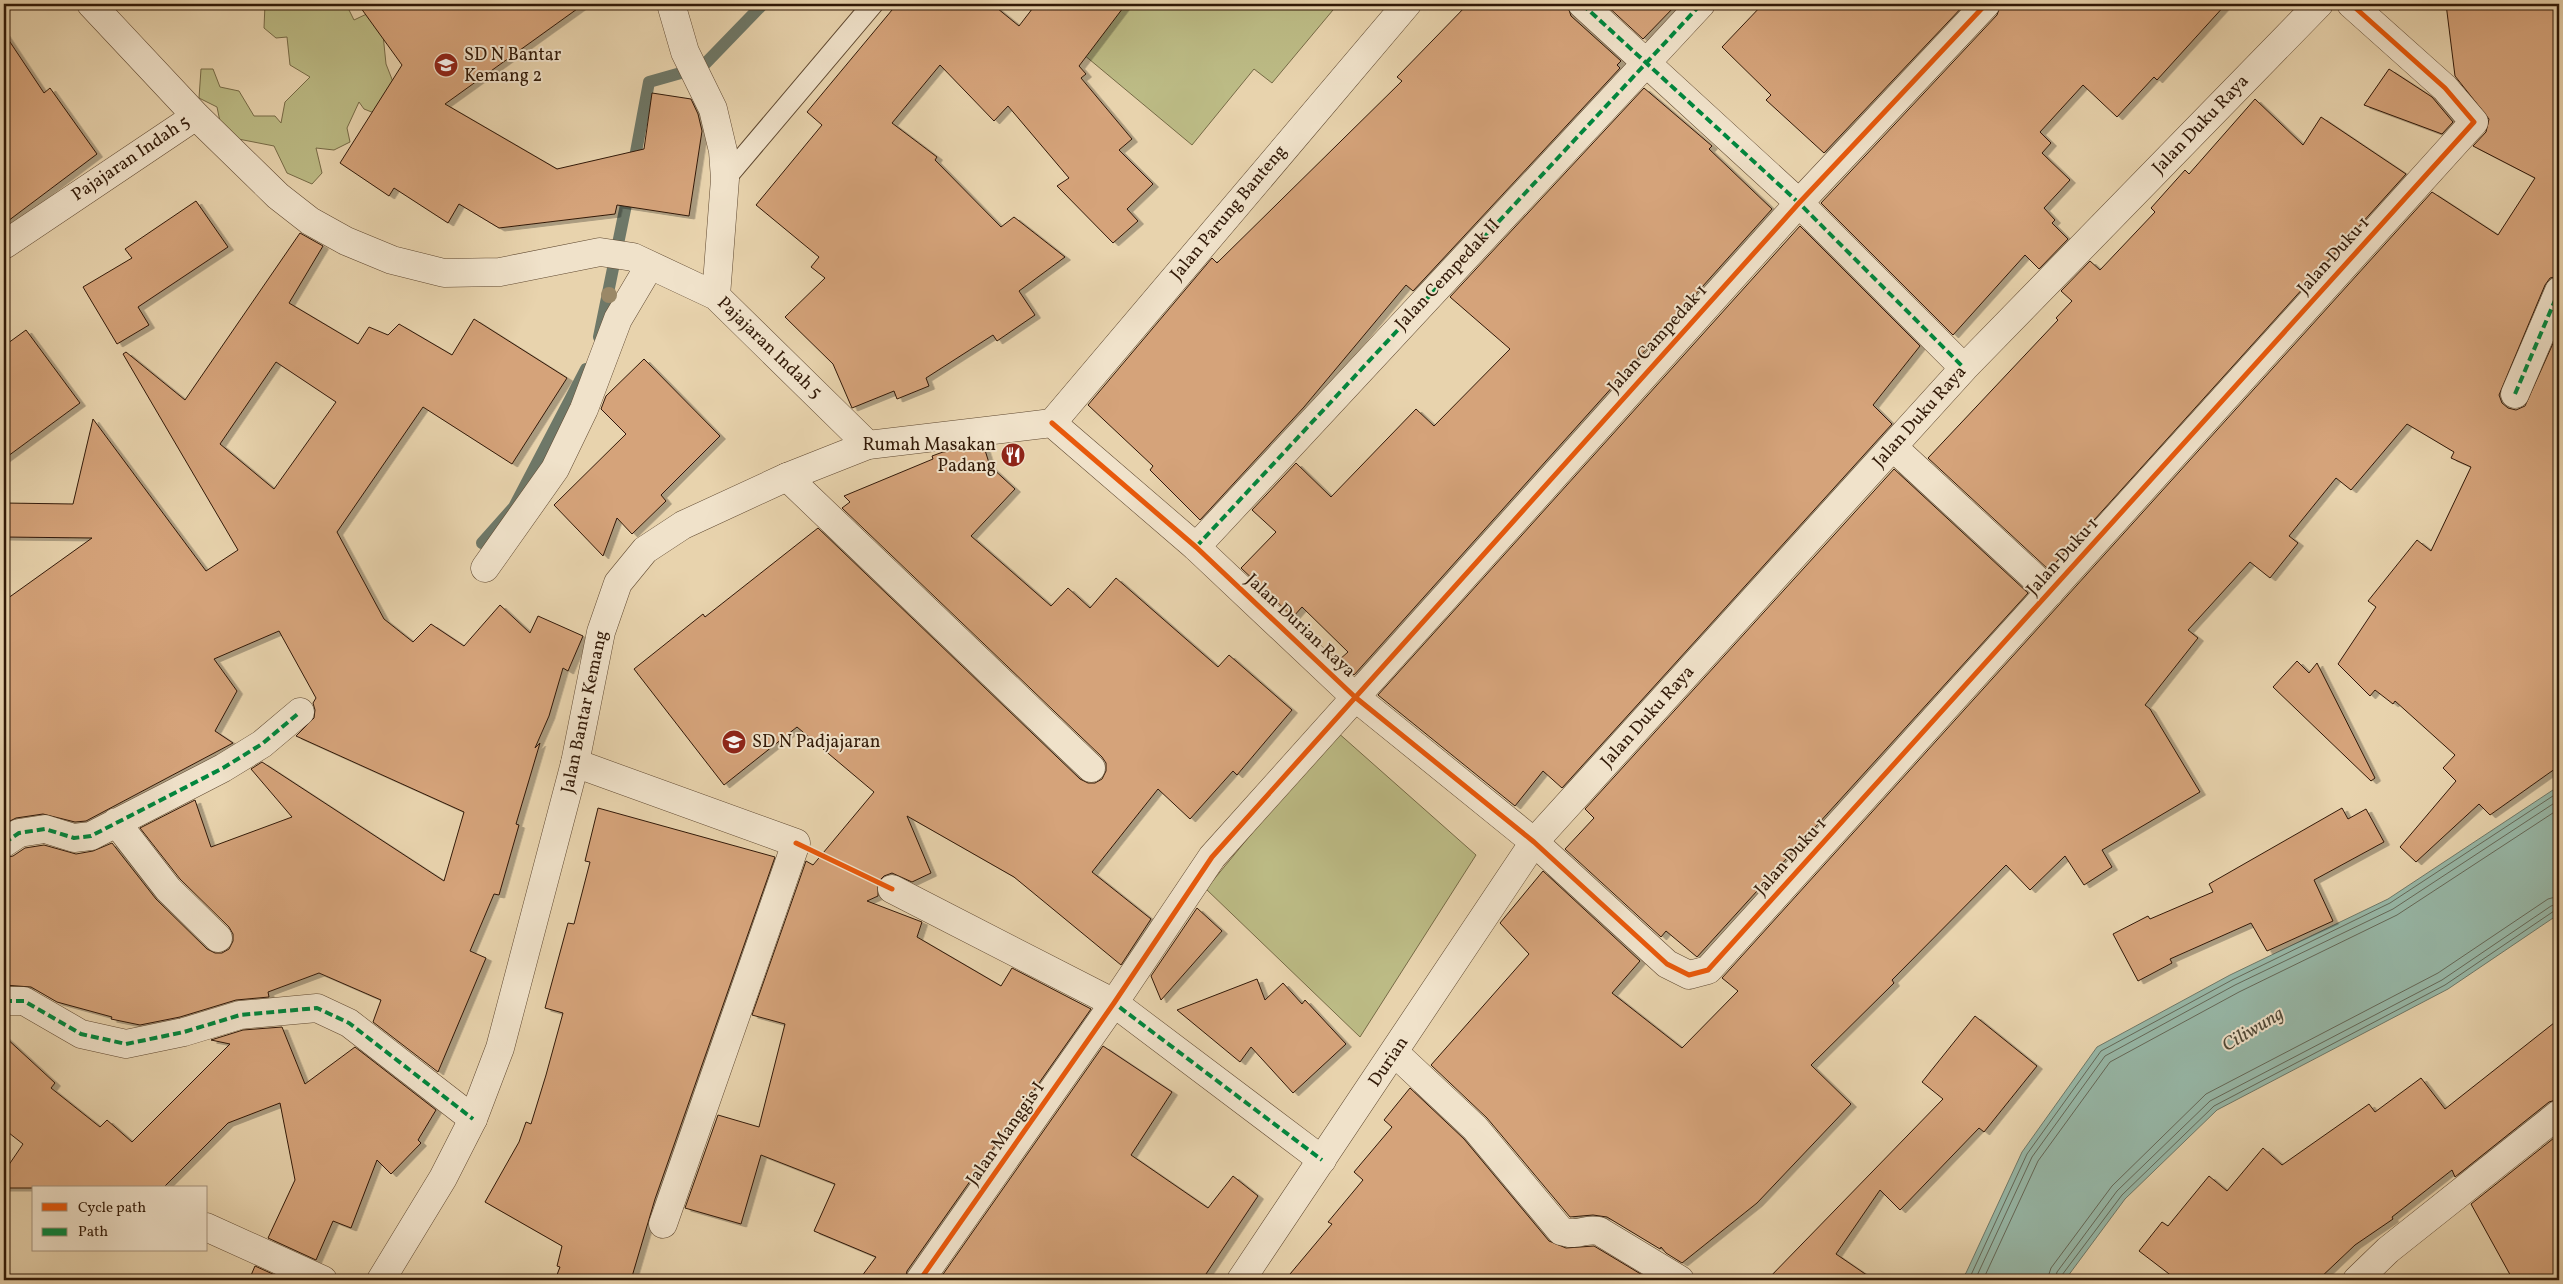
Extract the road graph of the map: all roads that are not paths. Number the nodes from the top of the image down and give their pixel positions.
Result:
1 (91, 4) edge
2 (671, 4) edge
3 (873, 4) edge
4 (1406, 4) edge
5 (1582, 4) edge
6 (1702, 4) edge
7 (1986, 4) edge
8 (2319, 4) edge
9 (2351, 4) edge
10 (1647, 62) junction
11 (196, 116) junction
12 (725, 179) junction
13 (1799, 204) junction
14 (4, 245) edge
15 (641, 261) junction
16 (2559, 291) edge
17 (716, 296) junction
18 (1964, 368) junction
19 (2515, 394) dead end
20 (1052, 423) junction
21 (868, 445) junction
22 (1893, 446) junction
23 (786, 477) junction
24 (1196, 547) junction
25 (485, 568) dead end
26 (2050, 592) junction
27 (1355, 697) junction
28 (300, 712) dead end
29 (575, 763) junction
30 (1091, 768) dead end
31 (116, 822) junction
32 (1534, 842) junction
33 (4, 843) edge
34 (892, 889) dead end
35 (218, 938) dead end
36 (4, 1001) edge
37 (1114, 1003) junction
38 (1394, 1054) junction
39 (2559, 1114) edge
40 (473, 1119) junction
41 (1322, 1160) junction
42 (663, 1224) dead end
43 (208, 1228) edge
44 (323, 1280) edge
45 (381, 1280) edge
46 (920, 1280) edge
47 (1241, 1280) edge
48 (1680, 1280) edge
49 (2357, 1280) edge

1 - 11 street
2 - 12 street
3 - 12 lane
4 - 20 street, Jalan Parung Banteng
5 - 10 street
6 - 10 street, Jalan Cempedak II
7 - 13 street, Jalan Campedak 1
8 - 18 street, Jalan Duku Raya
9 - 26 street, Jalan Duku 1
10 - 13 street
10 - 24 street, Jalan Cempedak II
11 - 14 street, Pajajaran Indah 5
11 - 15 street, Pajajaran Indah 5
12 - 17 street
13 - 18 street
13 - 27 street, Jalan Campedak 1
15 - 17 street, Pajajaran Indah 5
15 - 25 street
16 - 19 street
17 - 21 street, Pajajaran Indah 5
18 - 22 street, Jalan Duku Raya
20 - 21 street, Jalan Bantar Kemang
20 - 24 street, Jalan Durian Raya
21 - 23 street, Jalan Bantar Kemang
22 - 26 street
22 - 32 street, Jalan Duku Raya
23 - 29 street, Jalan Bantar Kemang
23 - 30 street
24 - 27 street, Jalan Durian Raya
26 - 32 street, Jalan Duku 1
27 - 32 street, Jalan Durian Raya
27 - 37 street, Jalan Campedak 1
28 - 31 street
29 - 40 street, Jalan Bantar Kemang
29 - 42 street
31 - 33 street
31 - 35 street
32 - 38 street, Durian
34 - 37 street
36 - 40 street
37 - 41 street
37 - 46 street, Jalan Manggis I
38 - 41 street, Durian
38 - 48 street
39 - 49 street
40 - 45 street, Jalan Bantar Kemang
41 - 47 street, Durian
43 - 44 street

